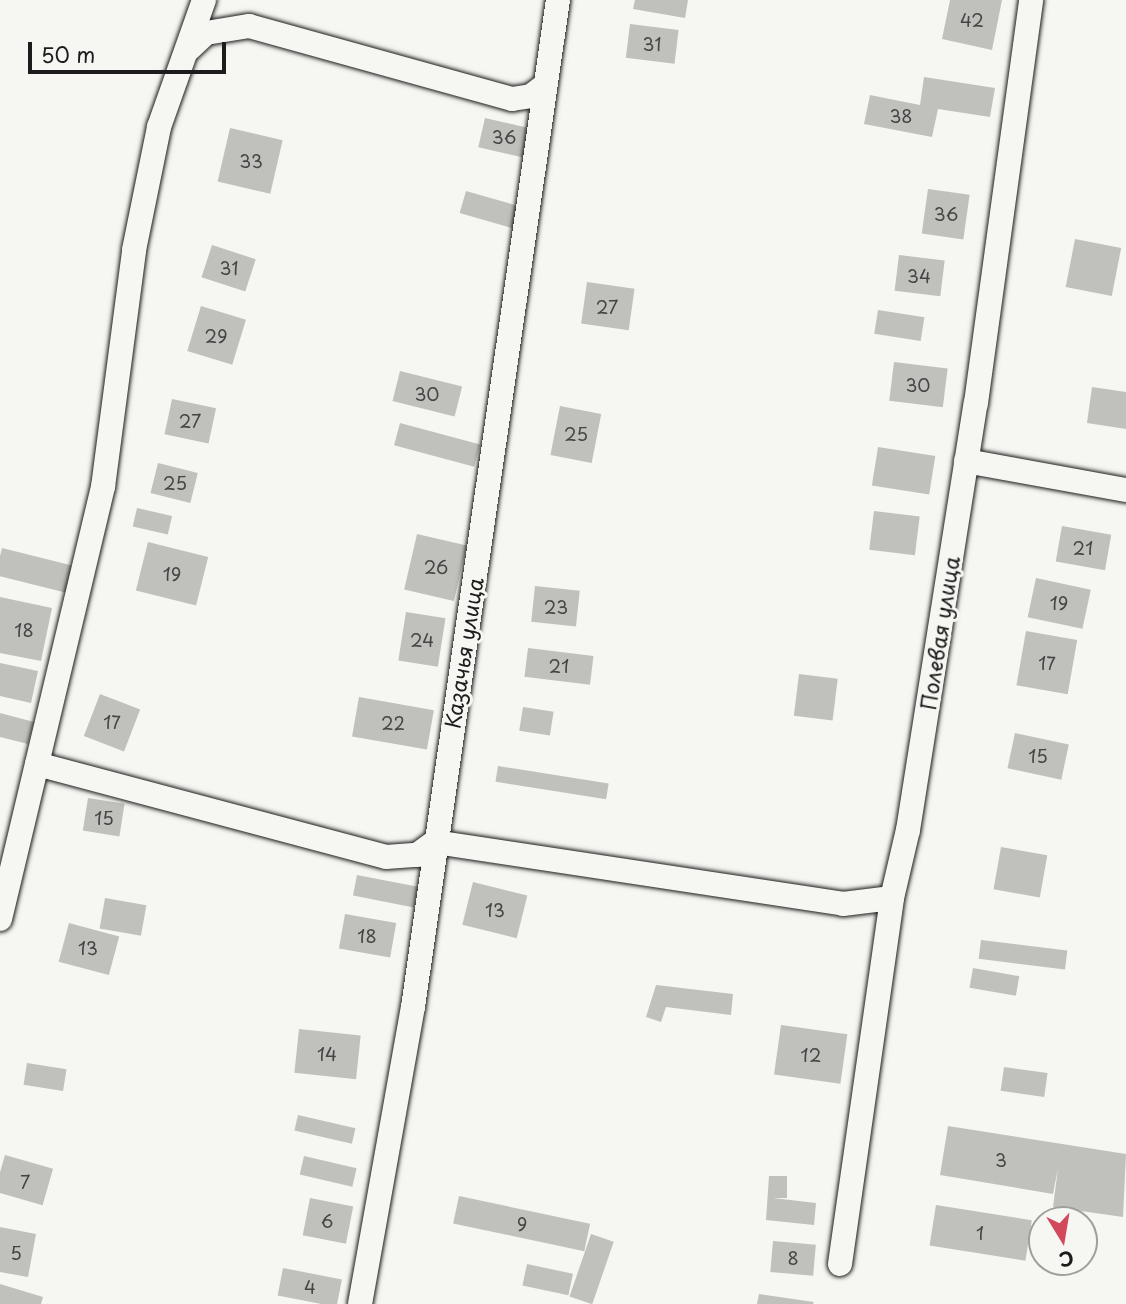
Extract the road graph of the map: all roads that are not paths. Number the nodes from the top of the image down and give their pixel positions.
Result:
1 (204, 0) edge
2 (558, 0) edge
3 (1031, 0) edge
4 (189, 49) junction
5 (545, 85) junction
6 (967, 461) junction
7 (1126, 491) edge
8 (37, 764) junction
9 (435, 842) junction
10 (892, 898) junction
11 (0, 919) edge
12 (840, 1264) dead end
13 (360, 1304) edge

1 - 4 street
2 - 5 street, Казачья улица
3 - 6 street, Полевая улица
4 - 5 street
4 - 8 street
5 - 9 street, Казачья улица
6 - 7 street
6 - 10 street, Полевая улица
8 - 9 street
8 - 11 street
9 - 10 street
9 - 13 street, Казачья улица
10 - 12 street, Полевая улица

